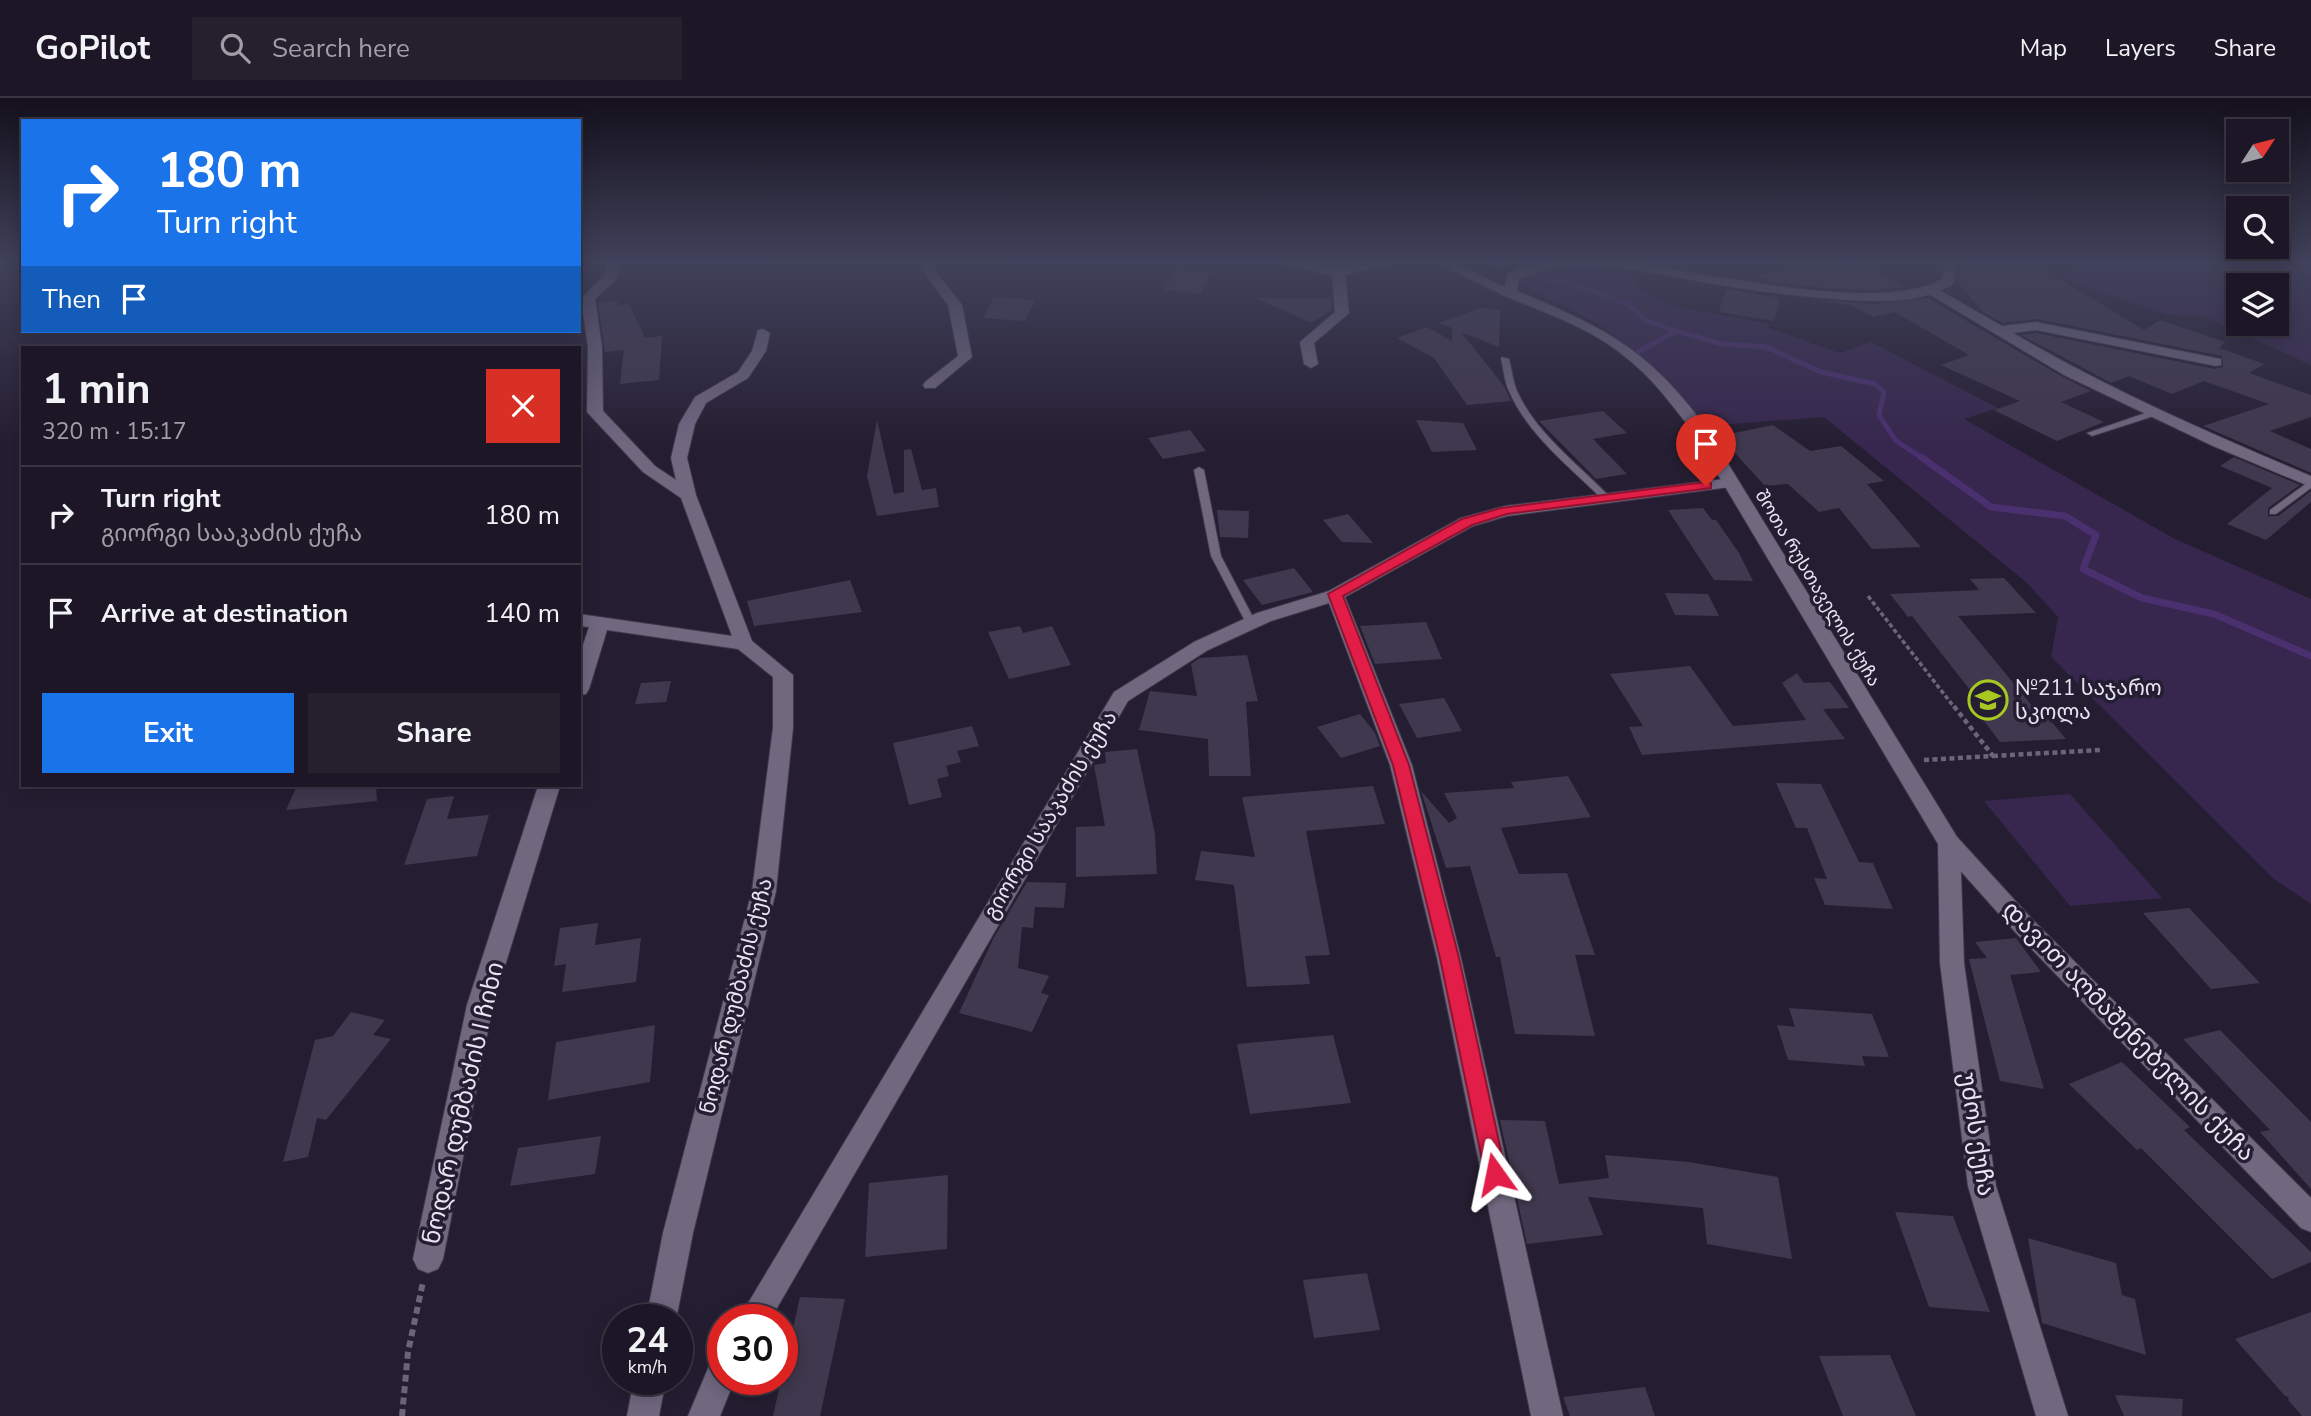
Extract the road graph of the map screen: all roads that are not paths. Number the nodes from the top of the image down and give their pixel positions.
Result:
1 (958, 323) edge
2 (1331, 323) edge
3 (1577, 323) edge
4 (1988, 323) edge
5 (585, 327) edge
6 (2001, 330) junction
7 (763, 333) dead end
8 (1505, 359) dead end
9 (2216, 362) dead end
10 (1311, 364) dead end
11 (930, 385) dead end
12 (2154, 413) junction
13 (2092, 433) dead end
14 (1199, 470) dead end
15 (2311, 482) edge
16 (1732, 483) junction
17 (688, 495) junction
18 (1605, 497) junction
19 (2273, 512) dead end
20 (1335, 594) junction
21 (590, 621) edge
22 (1251, 623) junction
23 (744, 644) junction
24 (581, 677) edge
25 (549, 787) edge
26 (1949, 843) junction
27 (2311, 1218) edge
28 (428, 1259) road end
29 (664, 1304) edge
30 (762, 1304) edge
31 (647, 1395) edge
32 (713, 1395) edge
33 (643, 1416) edge
34 (704, 1416) edge
35 (1547, 1416) edge
36 (2052, 1416) edge

1 - 11 street
2 - 10 street
3 - 16 street, შოთა რუსთაველის ქუჩა
4 - 6 street
5 - 17 street
6 - 9 street
6 - 12 street
7 - 17 street
8 - 18 lane
12 - 13 lane
12 - 15 street
14 - 22 lane
15 - 19 lane
16 - 18 street, გიორგი სააკაძის ქუჩა
16 - 26 street, შოთა რუსთაველის ქუჩა
17 - 23 street
18 - 20 street, გიორგი სააკაძის ქუჩა
20 - 22 street, გიორგი სააკაძის ქუჩა
20 - 35 street
21 - 23 street, ნოდარ დუმბაძის ქუჩა
21 - 24 street
22 - 30 street, გიორგი სააკაძის ქუჩა
23 - 29 street, ნოდარ დუმბაძის ქუჩა
25 - 28 street, ნოდარ დუმბაძის I ჩიხი
26 - 27 street, დავით აღმაშენებელის ქუჩა
26 - 36 street, უძოს ქუჩა
31 - 33 street
32 - 34 street

